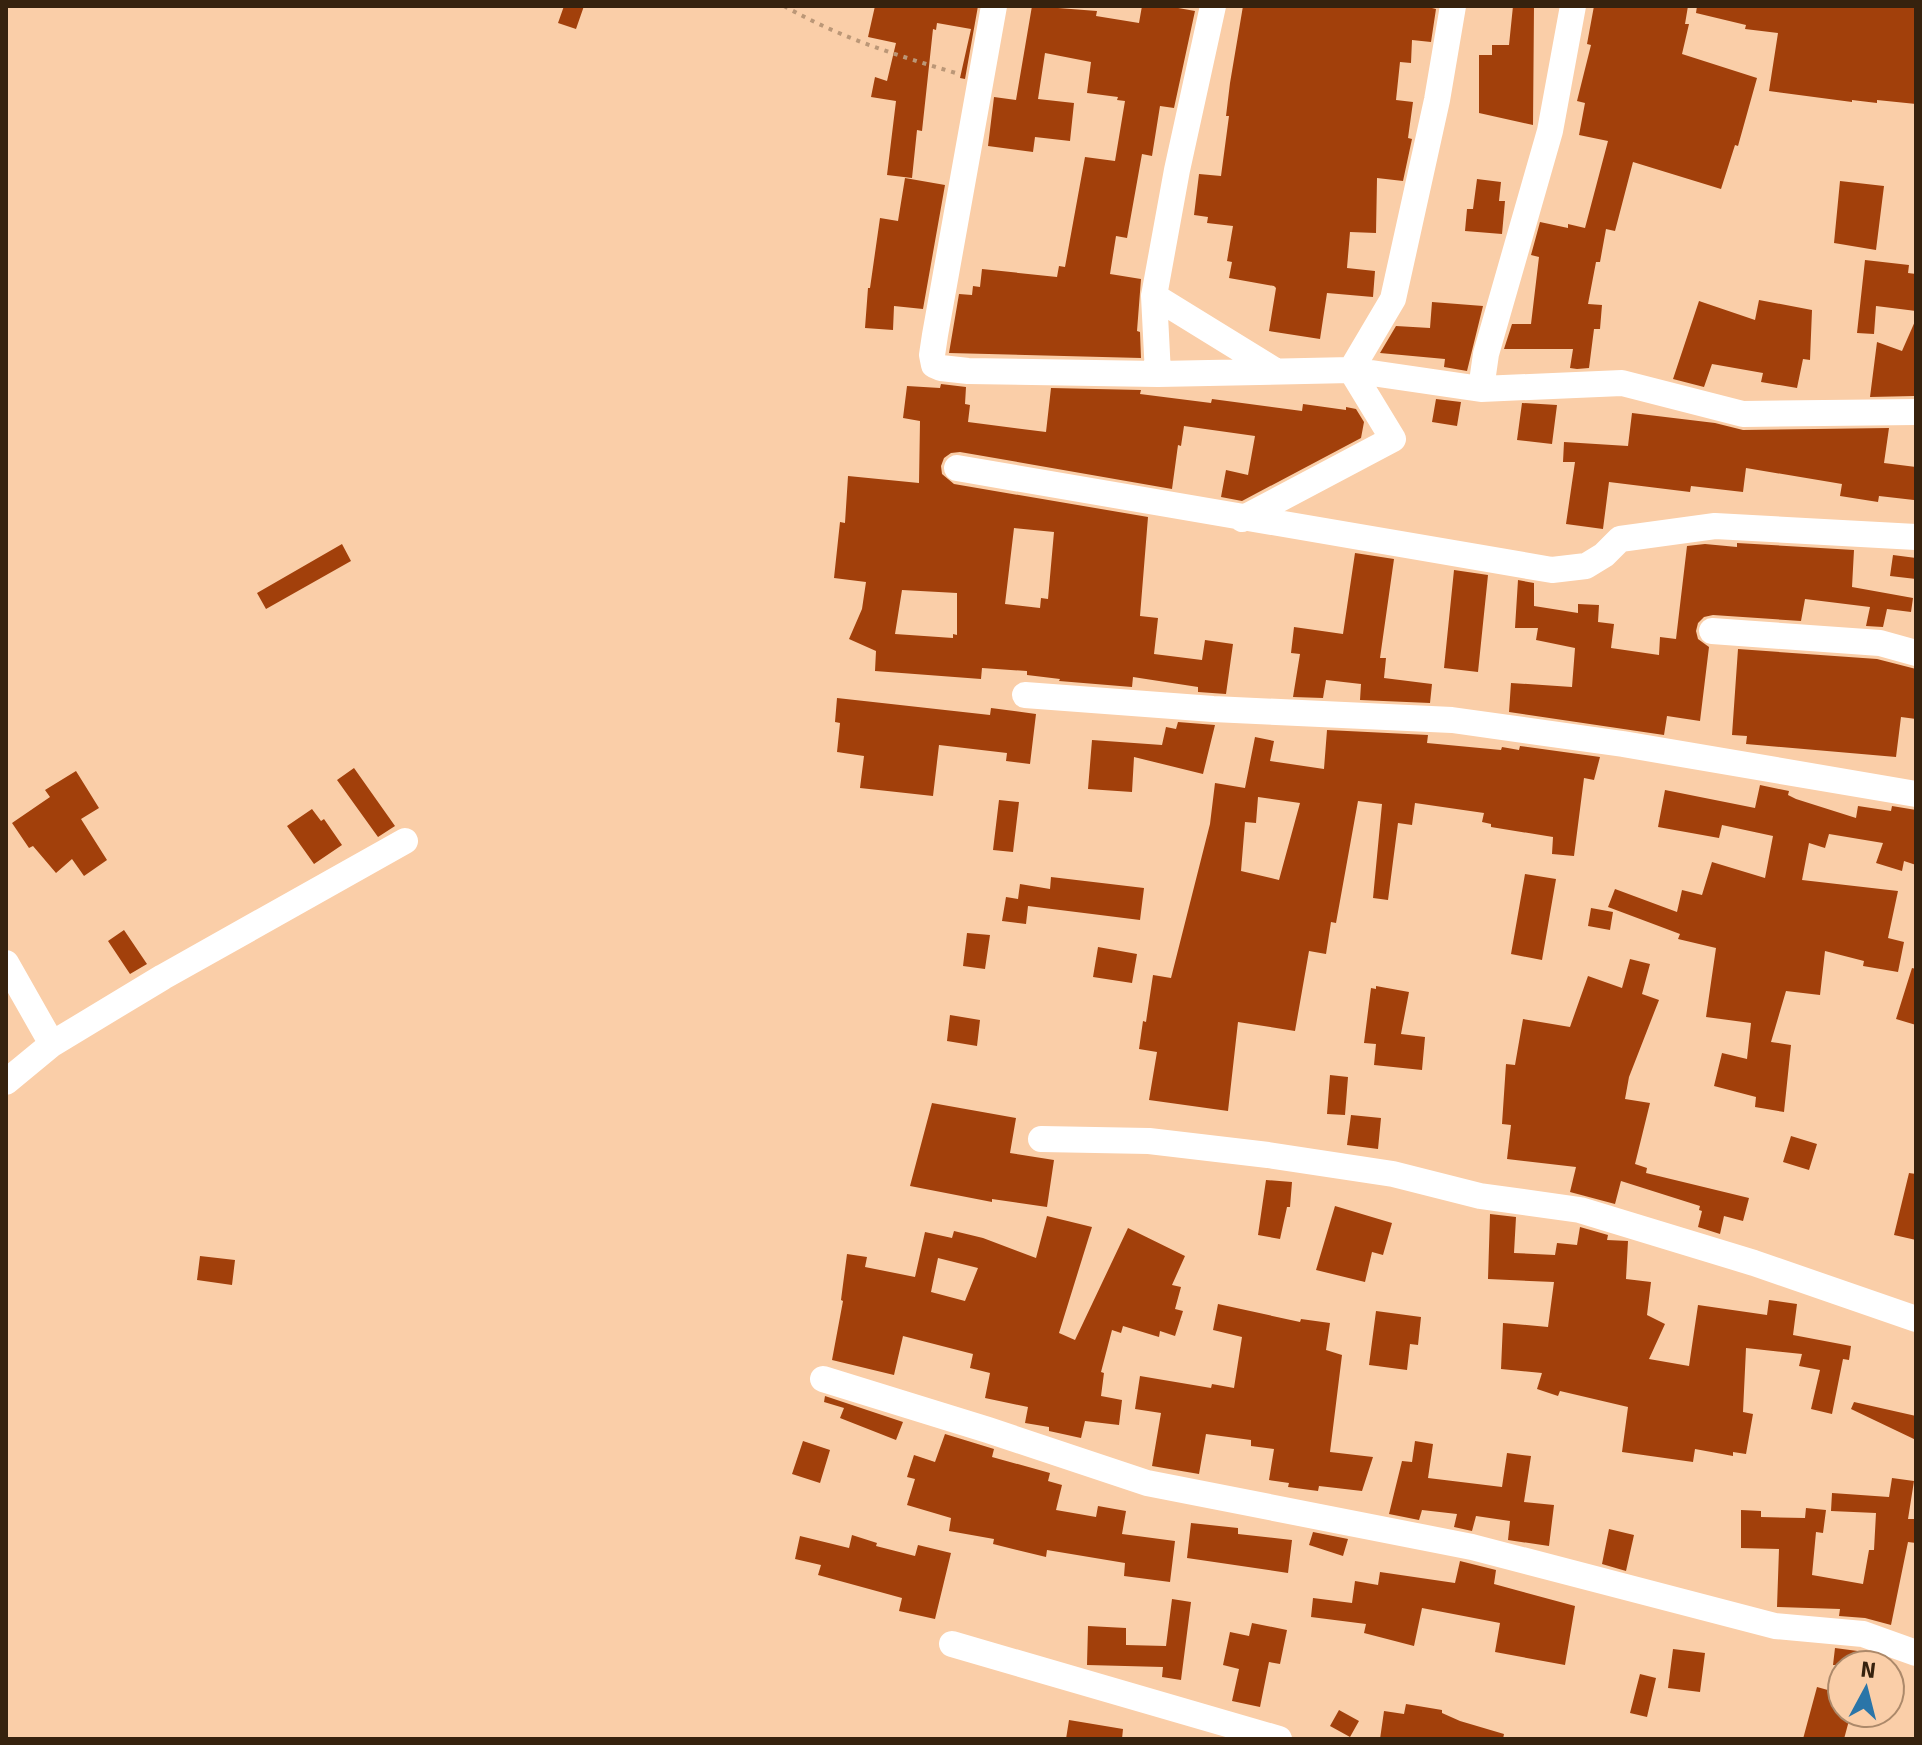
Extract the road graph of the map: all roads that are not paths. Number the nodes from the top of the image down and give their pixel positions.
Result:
1 (994, 6) edge
2 (1213, 6) edge
3 (1453, 6) edge
4 (1573, 6) edge
5 (1154, 296) junction
6 (1274, 370) junction
7 (1351, 370) junction
8 (1158, 374) junction
9 (1481, 389) junction
10 (1916, 412) edge
11 (957, 468) dead end
12 (1242, 519) junction
13 (1916, 537) edge
14 (1712, 631) dead end
15 (1916, 653) edge
16 (1025, 695) dead end
17 (1916, 794) edge
18 (405, 841) dead end
19 (6, 963) edge
20 (52, 1044) junction
21 (6, 1082) edge
22 (1041, 1139) dead end
23 (1916, 1319) edge
24 (823, 1379) dead end
25 (952, 1644) dead end
26 (1916, 1653) edge
27 (1279, 1739) edge

1 - 8 street
2 - 5 street
3 - 7 street
4 - 9 street
5 - 6 street
5 - 8 street
6 - 7 street
6 - 8 street
7 - 9 street
7 - 12 street
9 - 10 street
11 - 12 street
12 - 13 street
14 - 15 street
16 - 17 street
18 - 20 street
19 - 20 street
20 - 21 street
22 - 23 street
24 - 26 street
25 - 27 street

